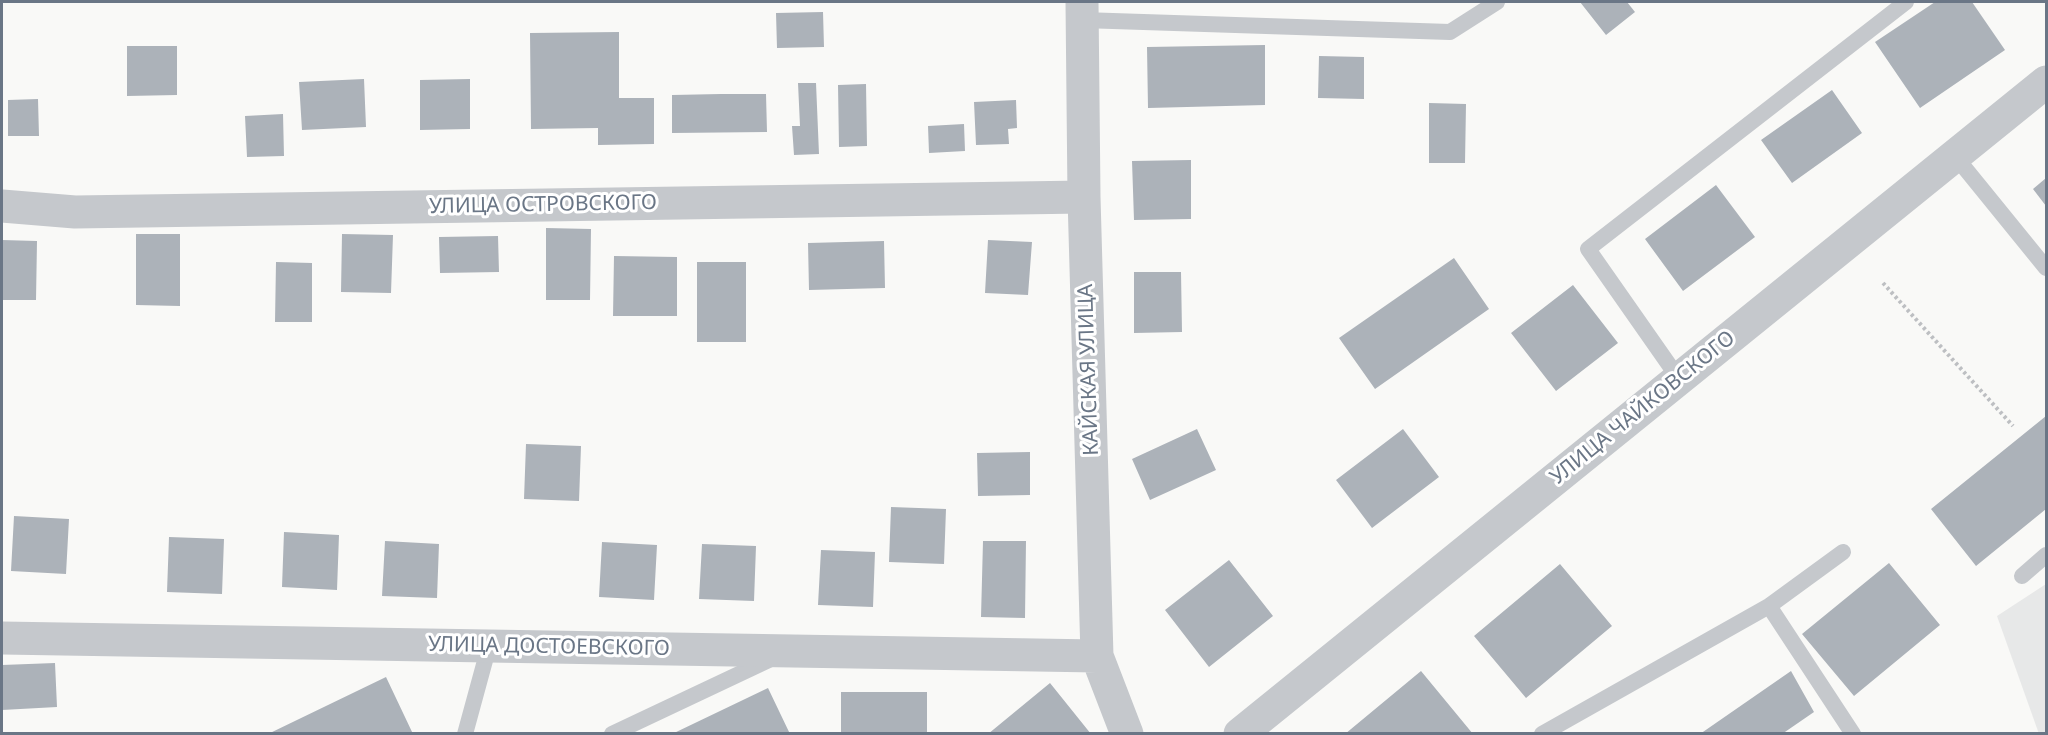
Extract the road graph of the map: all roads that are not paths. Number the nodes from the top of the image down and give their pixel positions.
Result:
1 (1497, 2) edge
2 (1906, 2) edge
3 (1082, 11) edge
4 (2046, 82) edge
5 (1955, 156) junction
6 (1084, 197) junction
7 (2, 206) edge
8 (2046, 268) edge
9 (1679, 379) junction
10 (1843, 552) dead end
11 (2046, 555) edge
12 (2022, 576) dead end
13 (1769, 606) junction
14 (2, 638) edge
15 (489, 646) junction
16 (788, 651) junction
17 (1096, 656) junction
18 (465, 734) edge
19 (612, 734) edge
20 (1127, 734) edge
21 (1240, 734) edge
22 (1542, 734) edge
23 (1853, 734) edge

1 - 3 lane
2 - 9 lane
3 - 6 street, КАЙСКАЯ УЛИЦА
4 - 5 street, УЛИЦА ЧАЙКОВСКОГО
5 - 8 lane
5 - 9 street, УЛИЦА ЧАЙКОВСКОГО
6 - 7 street, УЛИЦА ОСТРОВСКОГО
6 - 17 street, КАЙСКАЯ УЛИЦА
9 - 21 street, УЛИЦА ЧАЙКОВСКОГО
10 - 13 lane
11 - 12 lane
13 - 22 lane
13 - 23 lane
14 - 15 street, УЛИЦА ДОСТОЕВСКОГО
15 - 16 street, УЛИЦА ДОСТОЕВСКОГО
15 - 18 lane
16 - 17 street, УЛИЦА ДОСТОЕВСКОГО
16 - 19 lane
17 - 20 street, КАЙСКАЯ УЛИЦА

